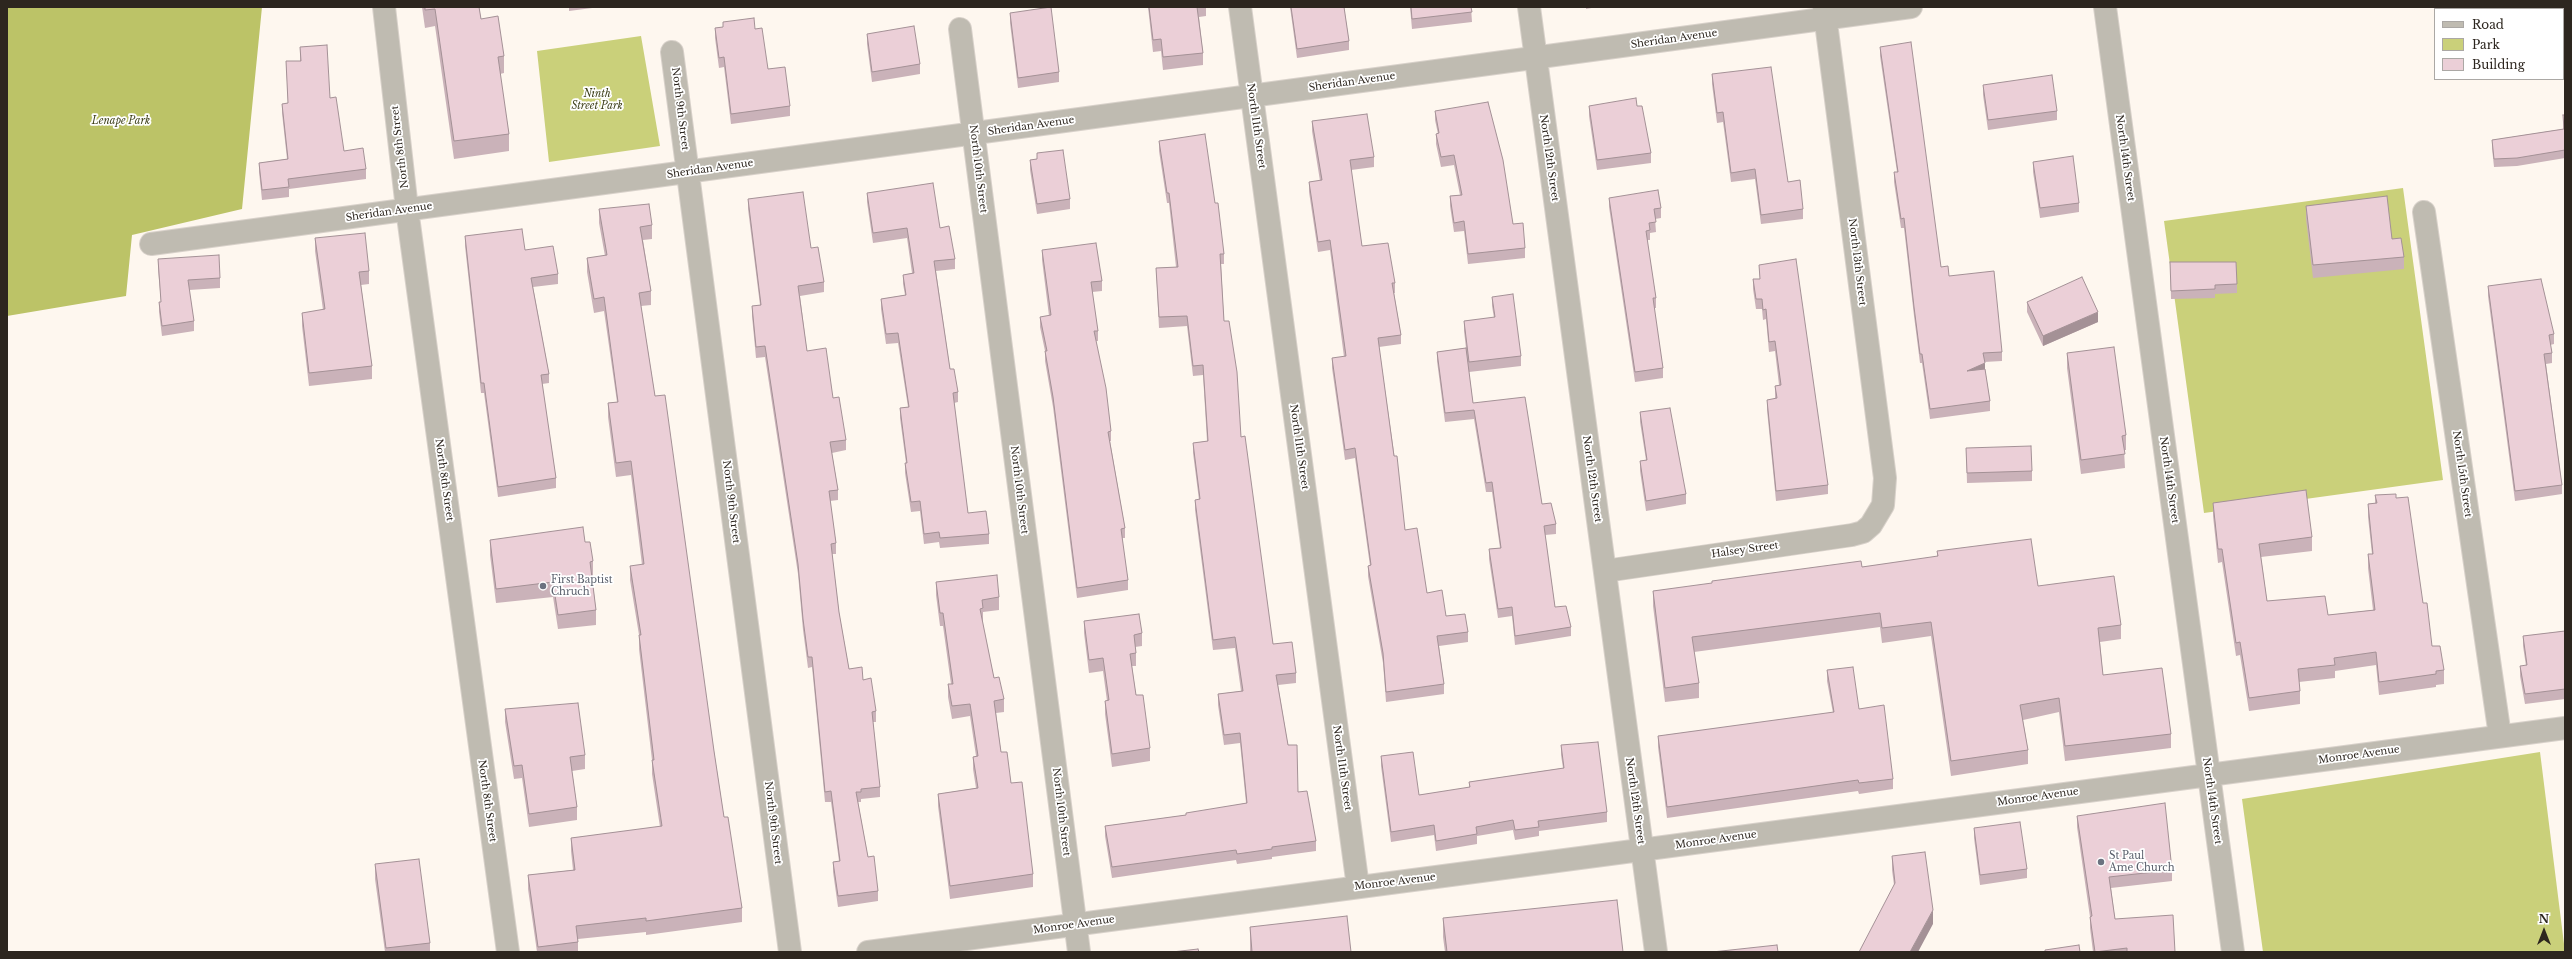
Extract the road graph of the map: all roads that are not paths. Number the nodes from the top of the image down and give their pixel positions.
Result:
1 (384, 7) edge
2 (1240, 7) edge
3 (1529, 7) edge
4 (1911, 7) edge
5 (2105, 7) edge
6 (1825, 13) edge
7 (960, 28) dead end
8 (672, 52) dead end
9 (1536, 58) junction
10 (1252, 96) junction
11 (973, 133) junction
12 (688, 172) junction
13 (407, 209) junction
14 (2424, 212) dead end
15 (151, 244) dead end
16 (1878, 516) joint
17 (1605, 571) junction
18 (2565, 728) edge
19 (2500, 736) junction
20 (2209, 775) junction
21 (1642, 850) junction
22 (1358, 887) junction
23 (1076, 925) junction
24 (508, 952) edge
25 (790, 952) edge
26 (868, 952) edge
27 (1079, 952) edge
28 (1656, 952) edge
29 (2233, 952) edge

1 - 13 street, North 8th Street
2 - 10 street, North 11th Street
3 - 9 street, North 12th Street
4 - 6 street, Sheridan Avenue
5 - 20 street, North 14th Street
6 - 9 street, Sheridan Avenue
6 - 16 street, North 13th Street
7 - 11 street, North 10th Street
8 - 12 street, North 9th Street
9 - 10 street, Sheridan Avenue
9 - 17 street, North 12th Street
10 - 11 street, Sheridan Avenue
10 - 22 street, North 11th Street
11 - 12 street, Sheridan Avenue
11 - 23 street, North 10th Street
12 - 13 street, Sheridan Avenue
12 - 25 street, North 9th Street
13 - 15 street, Sheridan Avenue
13 - 24 street, North 8th Street
14 - 19 street, North 15th Street
16 - 17 street, Halsey Street
17 - 21 street, North 12th Street
18 - 19 street, Monroe Avenue
19 - 20 street, Monroe Avenue
20 - 21 street, Monroe Avenue
20 - 29 street, North 14th Street
21 - 22 street, Monroe Avenue
21 - 28 street, North 12th Street
22 - 23 street, Monroe Avenue
23 - 26 street, Monroe Avenue
23 - 27 street, North 10th Street

